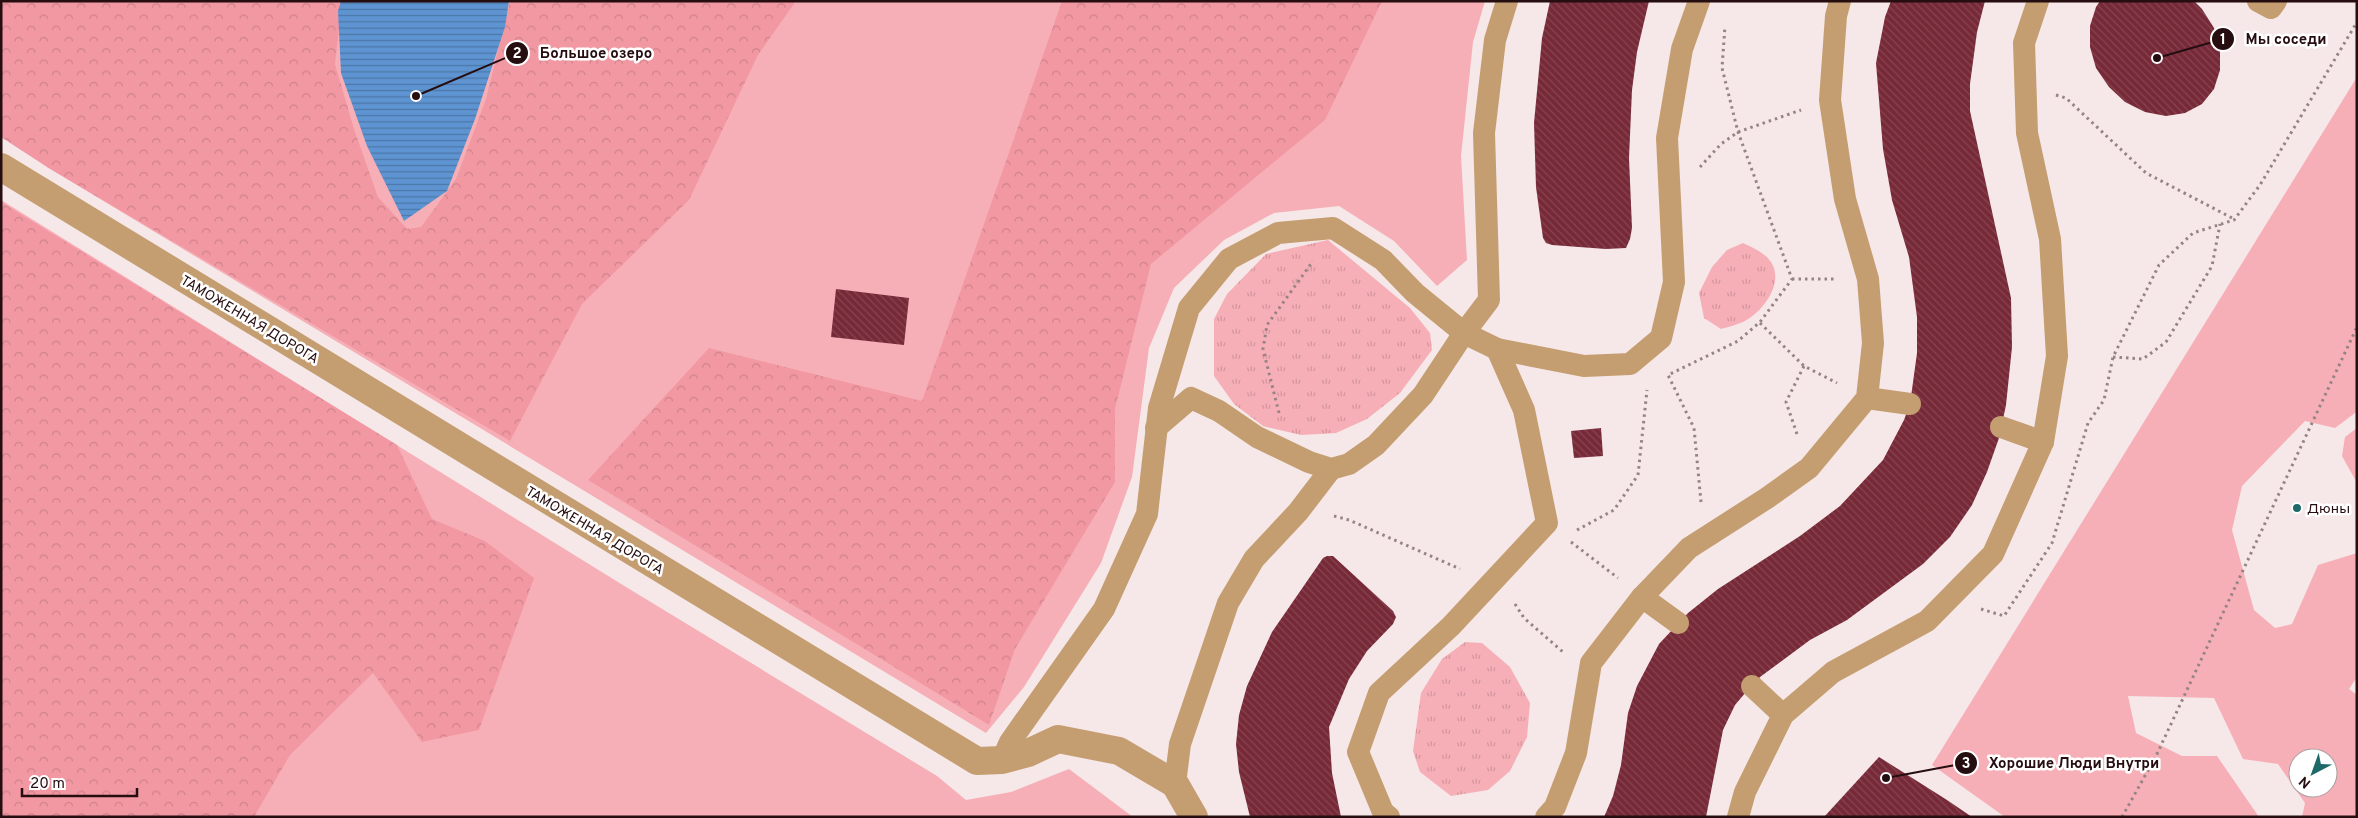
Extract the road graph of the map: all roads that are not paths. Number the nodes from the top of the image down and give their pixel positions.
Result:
1 (1507, 1) edge
2 (1699, 1) edge
3 (1840, 1) edge
4 (2038, 1) edge
5 (2258, 1) edge
6 (2276, 1) edge
7 (1, 167) edge
8 (1464, 333) junction
9 (1497, 349) junction
10 (1867, 398) junction
11 (1910, 404) dead end
12 (2001, 427) dead end
13 (1156, 428) junction
14 (2043, 442) junction
15 (1331, 469) junction
16 (1642, 597) junction
17 (1678, 623) dead end
18 (1752, 686) dead end
19 (1783, 715) junction
20 (1002, 760) junction
21 (1175, 784) junction
22 (1194, 817) edge
23 (1389, 817) edge
24 (1546, 817) edge
25 (1738, 817) edge

1 - 8 lane
2 - 9 lane
3 - 10 lane
4 - 14 lane
5 - 6 lane
7 - 20 street, ТАМОЖЕННАЯ ДОРОГА
8 - 9 lane
8 - 13 lane
8 - 15 lane
9 - 23 lane
10 - 11 lane
10 - 16 lane
12 - 14 lane
13 - 15 lane
13 - 20 lane
14 - 19 lane
15 - 21 lane
16 - 17 lane
16 - 24 lane
18 - 19 lane
19 - 25 lane
20 - 21 street, ТАМОЖЕННАЯ ДОРОГА
21 - 22 street, ТАМОЖЕННАЯ ДОРОГА

